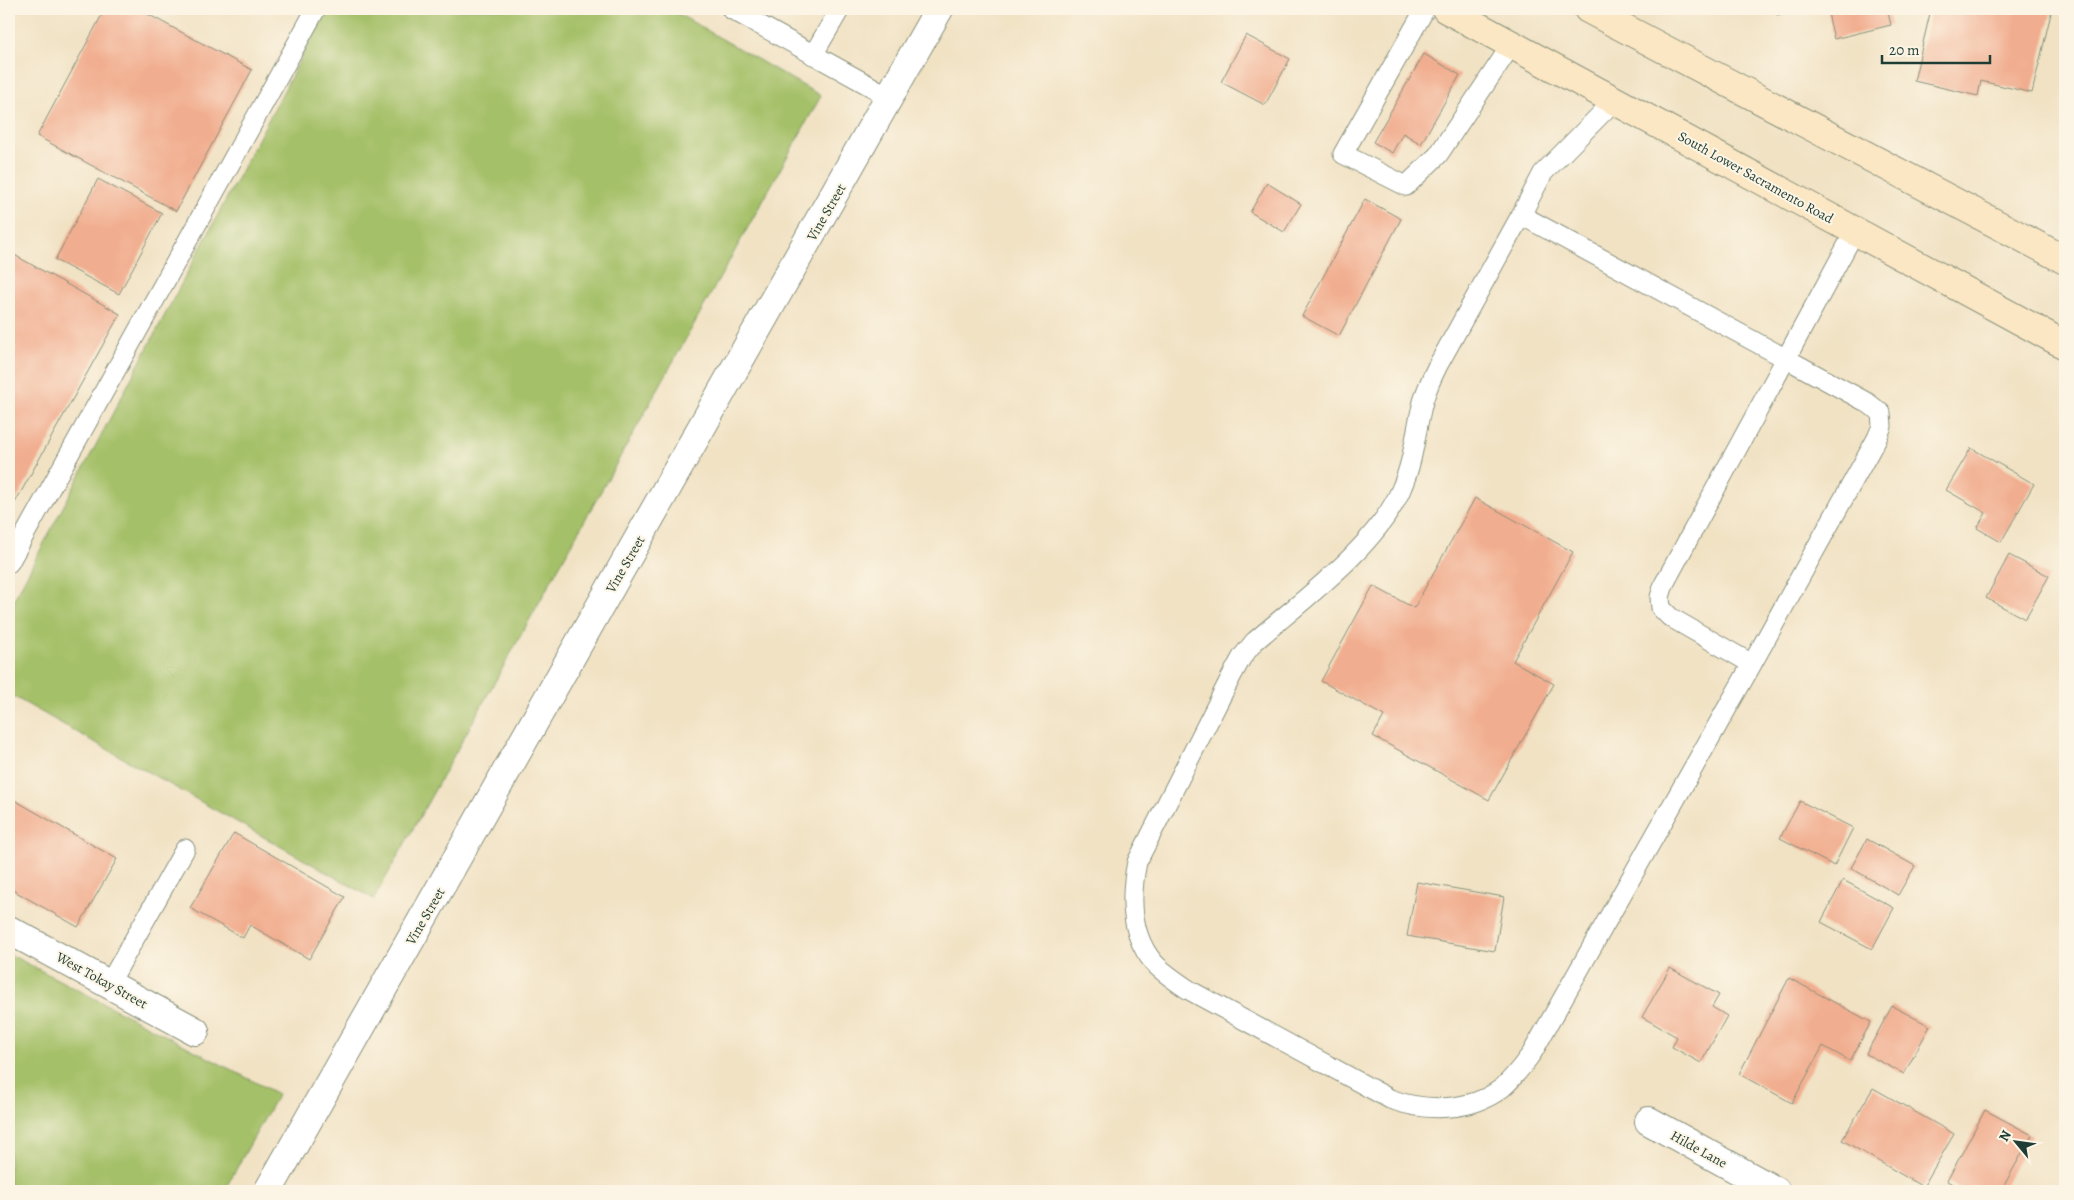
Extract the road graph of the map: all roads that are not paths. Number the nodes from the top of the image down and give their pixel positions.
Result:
1 (316, 9) edge
2 (731, 9) edge
3 (840, 9) edge
4 (939, 9) edge
5 (1424, 9) edge
6 (1446, 9) edge
7 (1588, 9) edge
8 (1512, 44) junction
9 (814, 55) junction
10 (890, 97) junction
11 (1615, 100) junction
12 (1521, 215) junction
13 (1855, 231) junction
14 (2065, 260) edge
15 (2065, 345) edge
16 (1786, 359) junction
17 (11, 553) edge
18 (1752, 664) junction
19 (185, 849) dead end
20 (9, 930) edge
21 (109, 984) junction
22 (195, 1031) dead end
23 (1650, 1121) dead end
24 (268, 1191) edge
25 (1776, 1191) edge

1 - 17 lane
2 - 9 lane
3 - 9 lane
4 - 10 street, Vine Street
5 - 8 lane
6 - 8 main road, South Lower Sacramento Road
7 - 14 main road
8 - 11 main road, South Lower Sacramento Road
9 - 10 lane
10 - 24 street, Vine Street
11 - 12 lane
11 - 13 main road, South Lower Sacramento Road
12 - 16 lane
12 - 18 lane
13 - 15 main road, South Lower Sacramento Road
13 - 16 lane
16 - 18 lane
16 - 18 lane
19 - 21 lane
20 - 21 street, West Tokay Street
21 - 22 street, West Tokay Street
23 - 25 street, Hilde Lane

